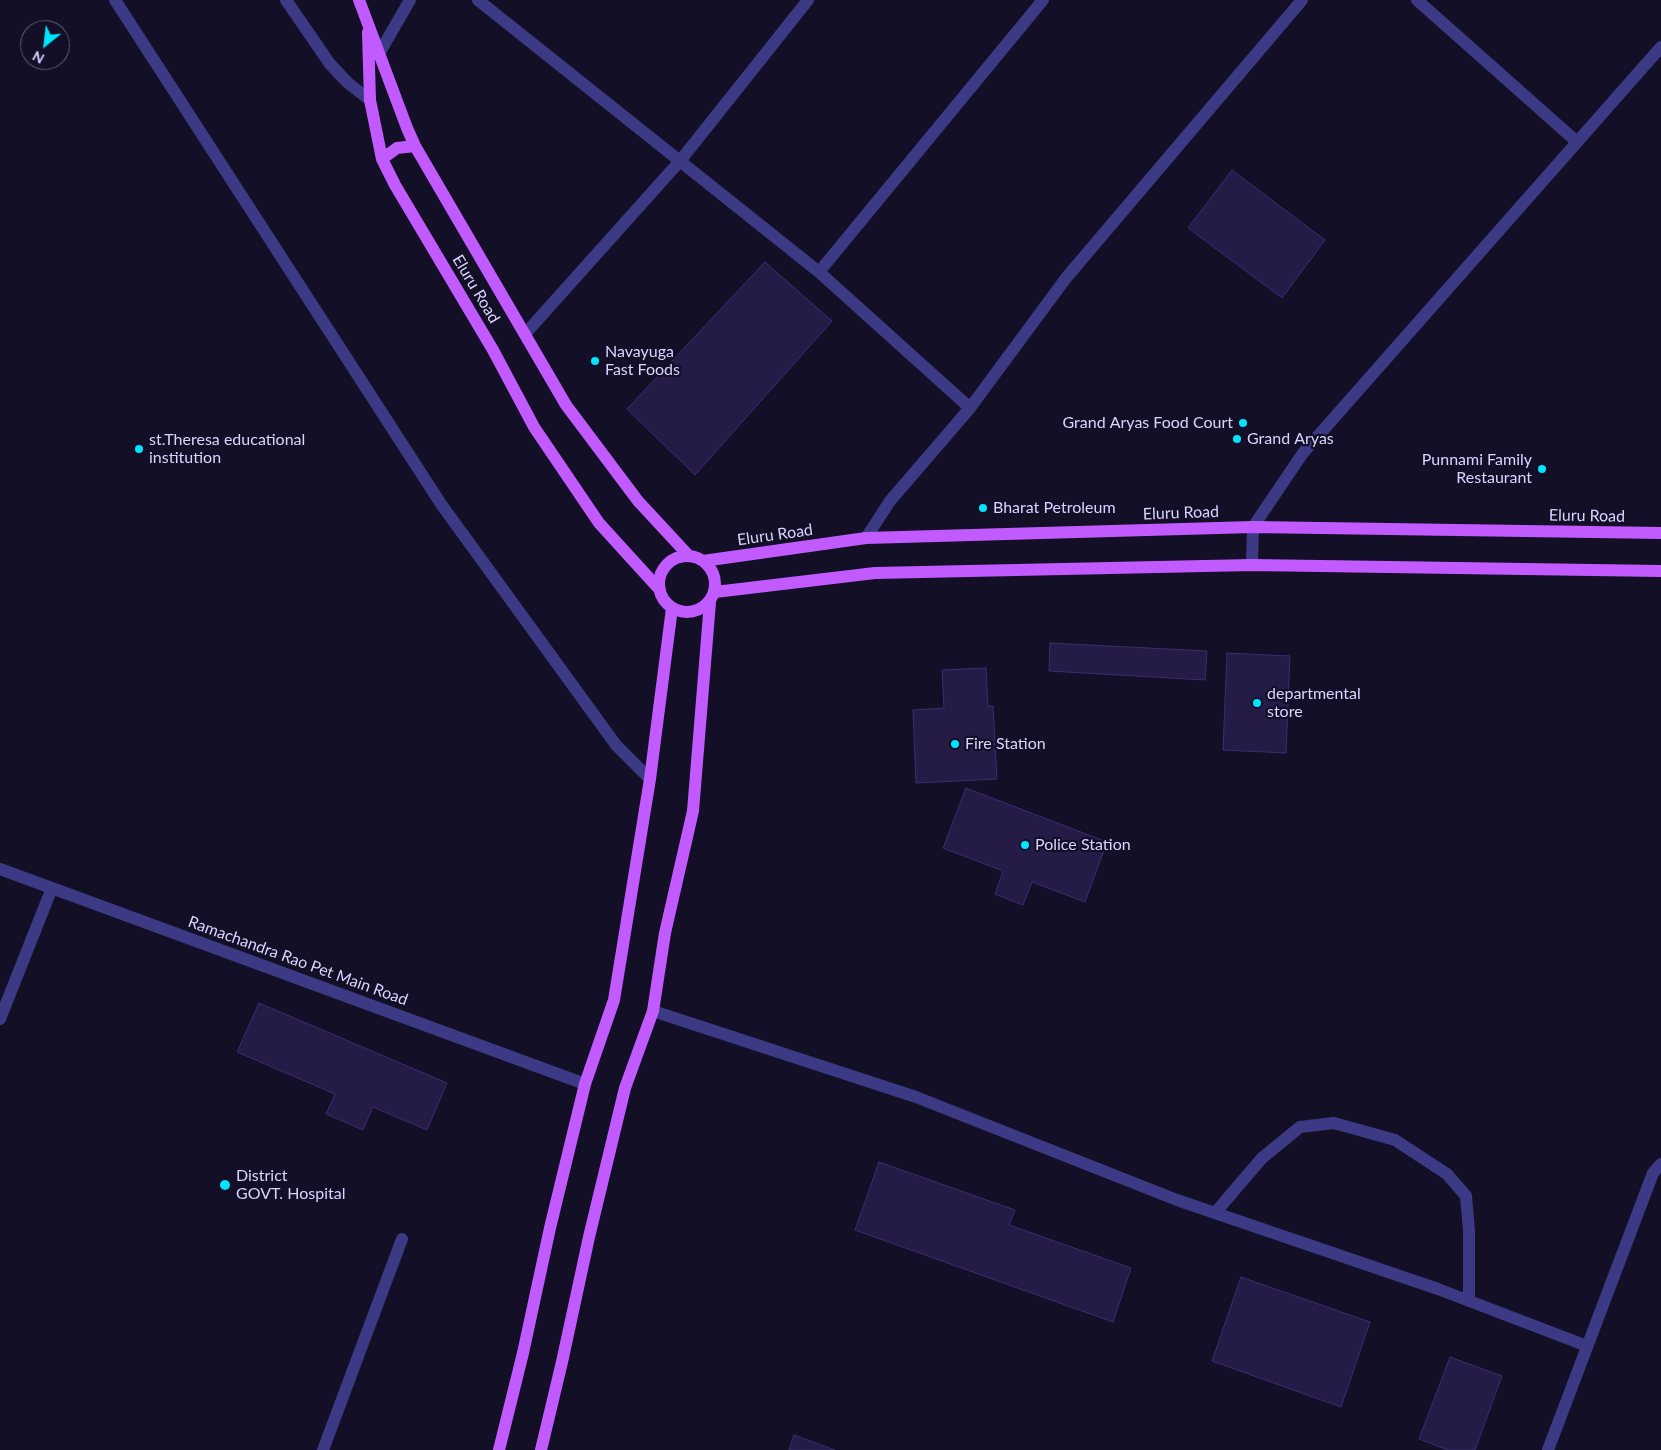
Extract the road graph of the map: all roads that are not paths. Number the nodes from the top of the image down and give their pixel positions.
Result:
1 (115, 0) edge
2 (286, 0) edge
3 (359, 0) edge
4 (410, 0) edge
5 (478, 0) edge
6 (808, 0) edge
7 (1043, 0) edge
8 (1302, 0) edge
9 (1417, 0) edge
10 (368, 25) junction
11 (1661, 47) edge
12 (380, 52) junction
13 (370, 100) junction
14 (1577, 142) junction
15 (415, 146) junction
16 (382, 159) junction
17 (680, 162) junction
18 (818, 272) junction
19 (525, 334) junction
20 (970, 408) junction
21 (1253, 528) junction
22 (1659, 530) edge
23 (866, 538) junction
24 (689, 556) junction
25 (704, 561) junction
26 (1252, 565) junction
27 (1661, 571) edge
28 (660, 590) junction
29 (712, 597) junction
30 (672, 608) junction
31 (650, 779) junction
32 (0, 869) edge
33 (52, 888) junction
34 (653, 1011) junction
35 (0, 1019) edge
36 (585, 1084) junction
37 (1661, 1164) edge
38 (1215, 1213) junction
39 (402, 1239) dead end
40 (1469, 1301) junction
41 (1587, 1346) junction
42 (323, 1450) edge
43 (499, 1450) edge
44 (541, 1450) edge
45 (1548, 1450) edge

1 - 31 street
2 - 13 street
3 - 10 main road, Eluru Road
4 - 12 street
5 - 17 street
6 - 17 street
7 - 18 street
8 - 20 street
9 - 14 street
10 - 12 main road, Eluru Road
10 - 13 main road, Eluru Road
11 - 14 street
12 - 15 main road, Eluru Road
13 - 16 main road, Eluru Road
14 - 21 street
15 - 16 main road
15 - 19 main road, Eluru Road
16 - 28 main road, Eluru Road
17 - 18 street
17 - 19 street
18 - 20 street
19 - 24 main road, Eluru Road
20 - 23 street
21 - 22 main road, Eluru Road
21 - 23 main road, Eluru Road
21 - 26 street
23 - 25 main road, Eluru Road
24 - 25 main road, Eluru Road
24 - 28 main road
25 - 29 main road
26 - 27 main road
26 - 29 main road
28 - 30 main road, Eluru Road
29 - 30 main road
29 - 34 main road
30 - 31 main road
31 - 36 main road
32 - 33 street, Ramachandra Rao Pet Main Road
33 - 35 street
33 - 36 street, Ramachandra Rao Pet Main Road
34 - 38 street
34 - 44 main road
36 - 43 main road
37 - 41 street
38 - 40 street
38 - 40 street
39 - 42 street
40 - 41 street
41 - 45 street

